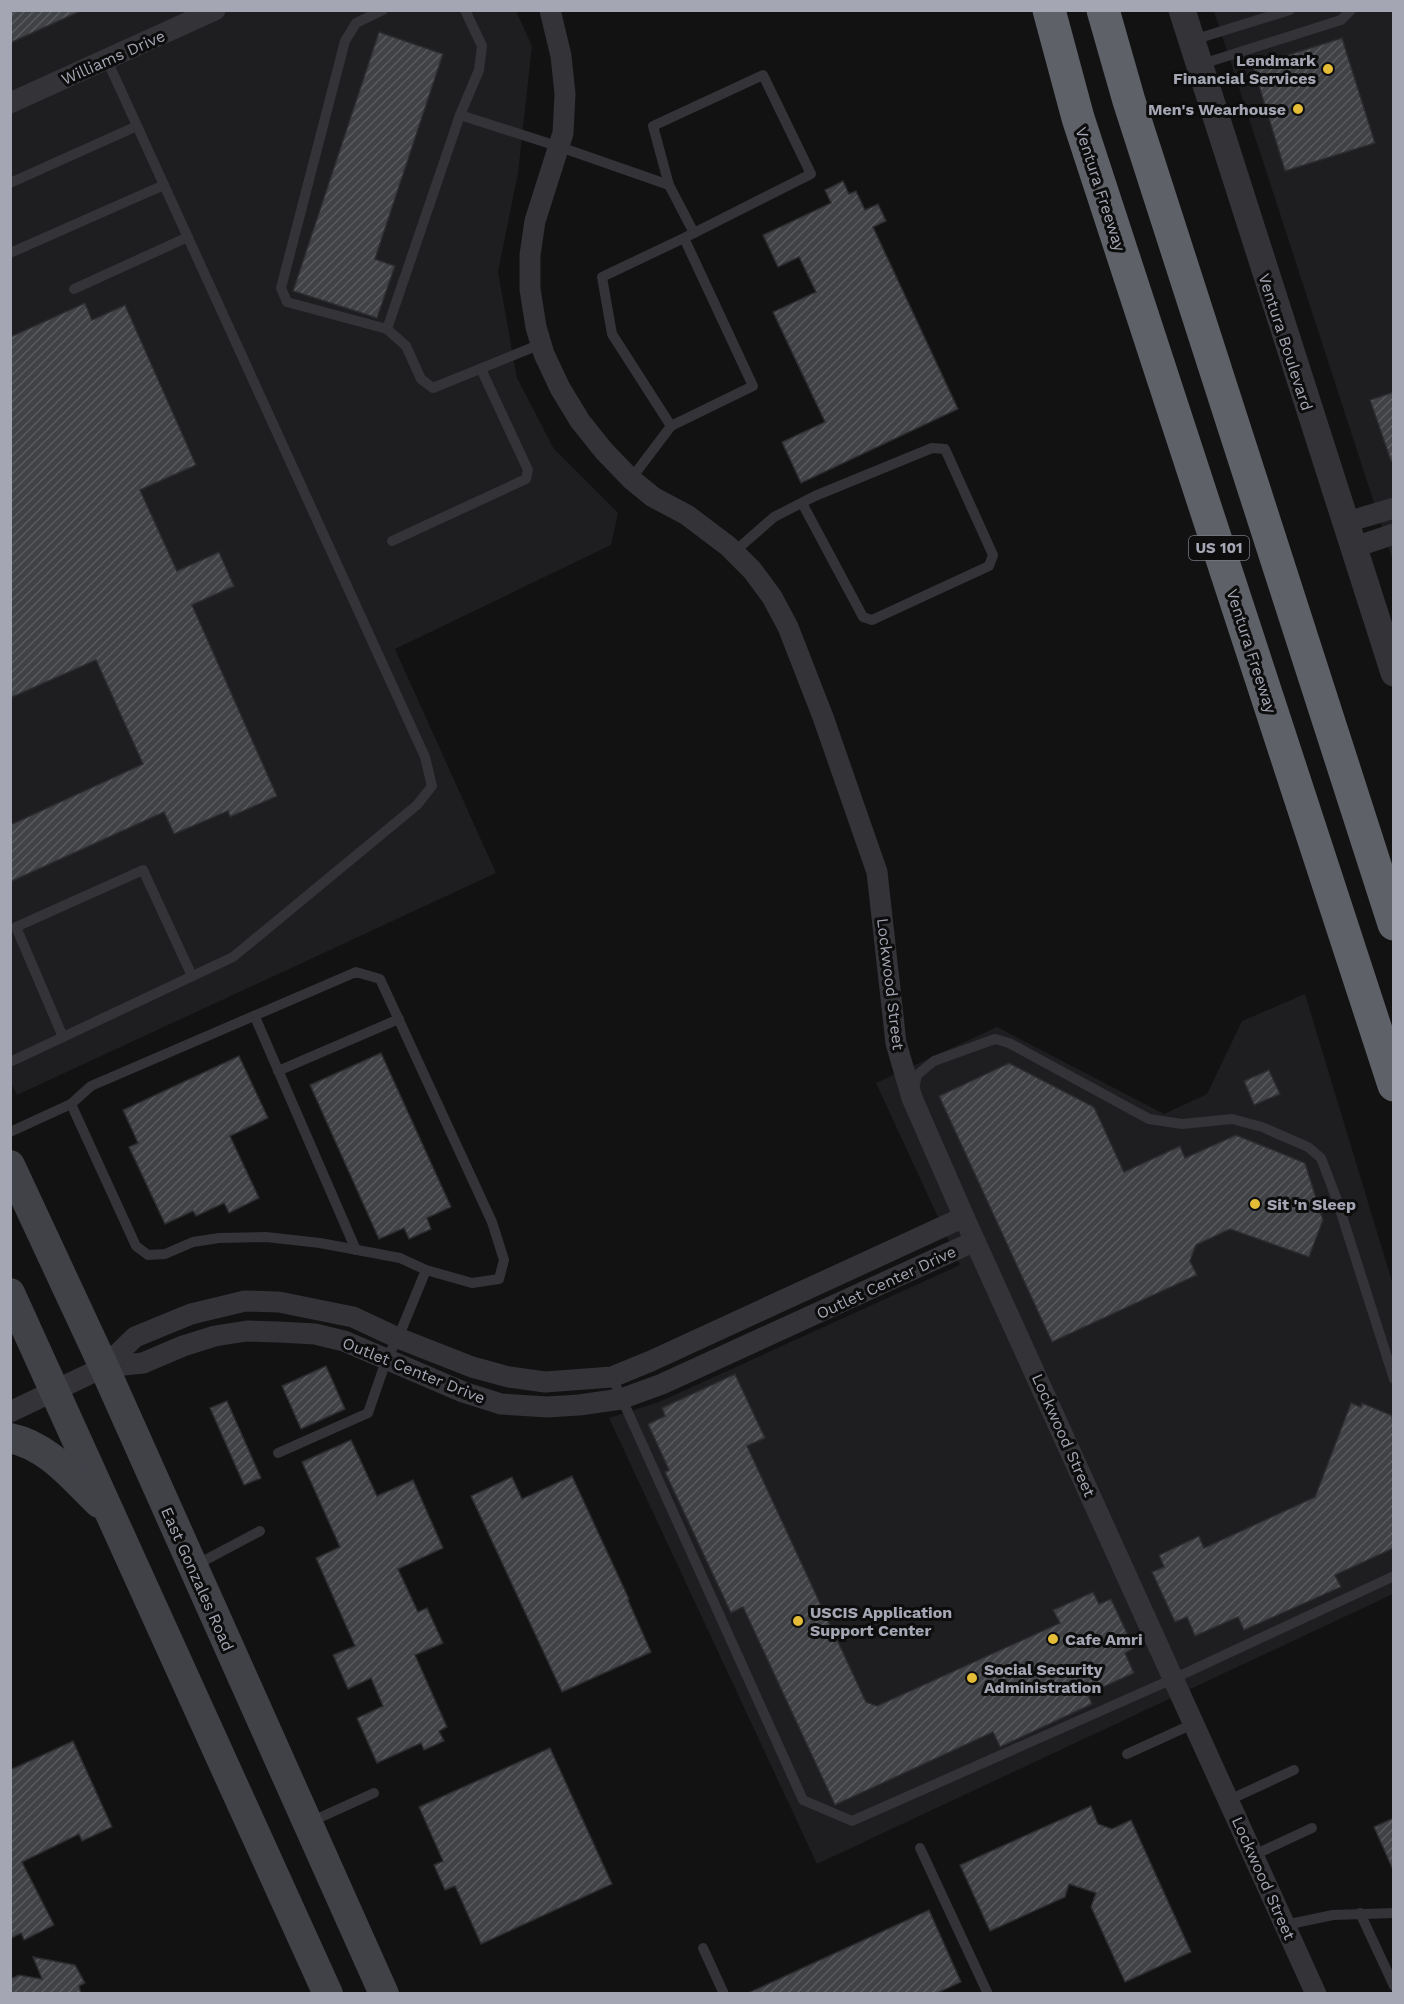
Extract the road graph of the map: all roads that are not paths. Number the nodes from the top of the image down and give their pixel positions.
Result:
1 (215, 10) edge
2 (383, 10) edge
3 (465, 10) edge
4 (550, 10) edge
5 (1049, 10) edge
6 (1103, 10) edge
7 (1182, 10) edge
8 (1290, 10) edge
9 (1351, 10) edge
10 (1195, 53) junction
11 (107, 60) junction
12 (10, 103) edge
13 (460, 115) junction
14 (137, 126) junction
15 (560, 147) junction
16 (10, 183) edge
17 (164, 185) junction
18 (669, 186) junction
19 (689, 235) junction
20 (188, 237) junction
21 (10, 253) edge
22 (74, 289) dead end
23 (387, 329) junction
24 (541, 344) junction
25 (481, 369) junction
26 (671, 426) junction
27 (631, 479) junction
28 (802, 503) junction
29 (1394, 508) edge
30 (1394, 534) edge
31 (1348, 536) junction
32 (392, 541) dead end
33 (734, 552) junction
34 (1394, 673) edge
35 (1394, 924) edge
36 (192, 976) junction
37 (255, 1017) junction
38 (399, 1020) junction
39 (63, 1037) junction
40 (10, 1062) edge
41 (279, 1071) junction
42 (1394, 1085) edge
43 (912, 1098) junction
44 (71, 1104) junction
45 (10, 1132) edge
46 (10, 1165) edge
47 (964, 1217) junction
48 (975, 1241) junction
49 (356, 1250) junction
50 (426, 1270) junction
51 (10, 1293) edge
52 (398, 1338) junction
53 (387, 1359) junction
54 (104, 1367) junction
55 (612, 1377) junction
56 (1394, 1379) edge
57 (55, 1391) junction
58 (621, 1398) junction
59 (10, 1412) edge
60 (10, 1438) edge
61 (278, 1453) dead end
62 (111, 1515) junction
63 (260, 1531) dead end
64 (193, 1566) junction
65 (1394, 1576) edge
66 (1175, 1678) junction
67 (1195, 1723) junction
68 (1127, 1754) dead end
69 (1294, 1770) dead end
70 (374, 1793) dead end
71 (1229, 1800) junction
72 (308, 1823) junction
73 (1312, 1828) dead end
74 (920, 1848) dead end
75 (1254, 1855) junction
76 (1360, 1913) junction
77 (1394, 1913) edge
78 (1285, 1925) junction
79 (703, 1948) dead end
80 (1389, 1967) edge
81 (1394, 1986) edge
82 (328, 1994) edge
83 (384, 1994) edge
84 (724, 1994) edge
85 (988, 1994) edge
86 (1316, 1994) edge

1 - 11 street, Williams Drive
2 - 23 lane
3 - 13 lane
4 - 15 street, Lockwood Street
5 - 42 highway, Ventura Freeway / US 101
6 - 35 highway, US 101
7 - 10 street, Ventura Boulevard
8 - 10 lane
9 - 10 lane
10 - 31 street, Ventura Boulevard
11 - 12 street, Williams Drive
11 - 14 lane
13 - 15 lane
13 - 23 lane
14 - 16 lane
14 - 17 lane
15 - 18 lane
15 - 24 street, Lockwood Street
17 - 20 lane
17 - 21 lane
18 - 19 lane
18 - 19 lane
19 - 26 lane
19 - 26 lane
20 - 22 lane
20 - 36 lane
23 - 25 lane
24 - 25 lane
24 - 27 street, Lockwood Street
25 - 32 lane
26 - 27 lane
27 - 33 street, Lockwood Street
28 - 28 lane
28 - 33 lane
29 - 31 street
30 - 31 street
31 - 34 street, Ventura Boulevard
33 - 43 street, Lockwood Street
36 - 39 lane
36 - 39 lane
37 - 38 lane
37 - 41 lane
37 - 44 lane
38 - 41 lane
38 - 50 lane
39 - 40 lane
41 - 49 lane
43 - 47 street, Lockwood Street
43 - 56 lane
44 - 45 lane
44 - 49 lane
46 - 54 main road, East Gonzales Road
47 - 48 street, Lockwood Street
47 - 55 street, Outlet Center Drive
48 - 58 street, Outlet Center Drive
48 - 66 street, Lockwood Street
49 - 50 lane
50 - 52 lane
51 - 57 main road
52 - 53 lane
52 - 54 street, Outlet Center Drive
52 - 55 street, Outlet Center Drive
53 - 54 street, Outlet Center Drive
53 - 58 street, Outlet Center Drive
53 - 61 lane
54 - 57 street
54 - 64 main road, East Gonzales Road
55 - 58 lane
57 - 59 street
57 - 62 main road
58 - 66 lane
60 - 62 main road
62 - 82 main road
63 - 64 lane
64 - 72 main road, East Gonzales Road
65 - 66 lane
66 - 67 street, Lockwood Street
67 - 68 lane
67 - 71 street, Lockwood Street
69 - 71 lane
70 - 72 lane
71 - 75 street, Lockwood Street
72 - 83 main road, East Gonzales Road
73 - 75 lane
74 - 85 lane
75 - 78 street, Lockwood Street
76 - 77 lane
76 - 78 lane
76 - 80 lane
78 - 86 street, Lockwood Street
79 - 84 lane
80 - 81 lane

